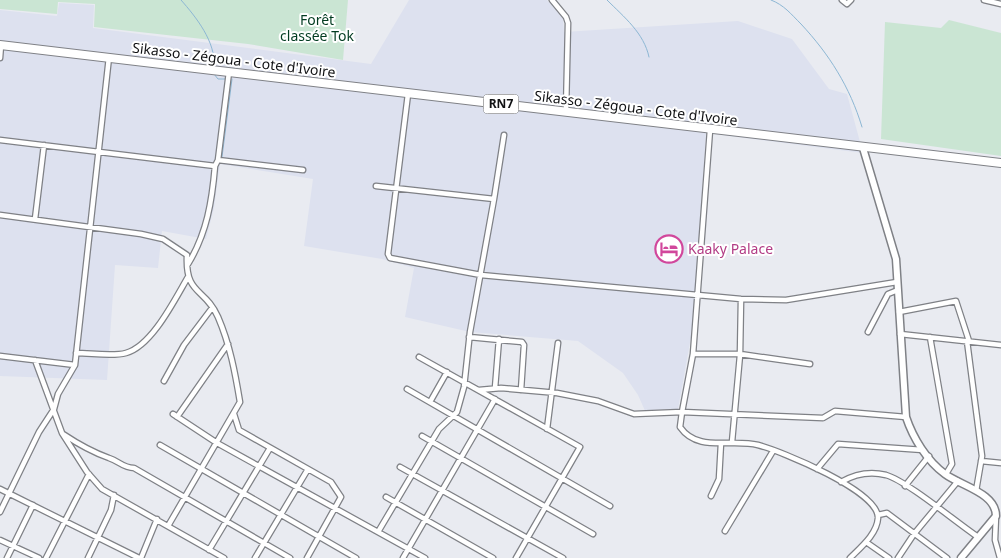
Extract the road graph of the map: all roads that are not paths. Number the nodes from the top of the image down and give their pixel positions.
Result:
1 (552, 0) edge
2 (842, 0) edge
3 (851, 0) edge
4 (984, 0) edge
5 (1001, 4) edge
6 (1, 45) edge
7 (109, 57) junction
8 (0, 58) edge
9 (229, 72) junction
10 (408, 94) junction
11 (566, 111) junction
12 (710, 130) junction
13 (504, 135) dead end
14 (0, 140) edge
15 (44, 145) junction
16 (864, 148) junction
17 (99, 152) junction
18 (218, 160) junction
19 (1001, 163) edge
20 (216, 166) junction
21 (303, 170) dead end
22 (376, 186) dead end
23 (396, 188) junction
24 (494, 199) junction
25 (0, 214) edge
26 (35, 219) junction
27 (90, 227) junction
28 (186, 266) junction
29 (481, 275) junction
30 (188, 277) junction
31 (898, 282) junction
32 (898, 290) junction
33 (698, 296) junction
34 (741, 299) junction
35 (212, 308) junction
36 (899, 312) junction
37 (868, 332) dead end
38 (900, 334) junction
39 (469, 337) junction
40 (930, 337) junction
41 (499, 339) junction
42 (968, 341) junction
43 (558, 343) dead end
44 (228, 344) junction
45 (1001, 345) edge
46 (1001, 351) edge
47 (76, 353) junction
48 (692, 354) junction
49 (740, 354) junction
50 (0, 356) edge
51 (419, 356) dead end
52 (35, 360) junction
53 (810, 364) dead end
54 (75, 365) junction
55 (446, 372) junction
56 (164, 381) dead end
57 (465, 382) junction
58 (495, 388) junction
59 (407, 389) dead end
60 (479, 390) junction
61 (521, 390) junction
62 (552, 393) junction
63 (495, 399) junction
64 (430, 402) junction
65 (54, 409) junction
66 (682, 412) junction
67 (234, 414) junction
68 (735, 414) junction
69 (454, 416) junction
70 (906, 417) junction
71 (547, 428) junction
72 (478, 430) junction
73 (62, 433) junction
74 (422, 436) dead end
75 (432, 442) junction
76 (732, 442) junction
77 (216, 443) junction
78 (721, 443) junction
79 (160, 445) dead end
80 (270, 448) junction
81 (923, 450) junction
82 (773, 451) junction
83 (929, 456) junction
84 (461, 458) junction
85 (982, 461) junction
86 (1001, 463) edge
87 (259, 466) junction
88 (400, 467) dead end
89 (202, 469) junction
90 (308, 469) junction
91 (817, 469) junction
92 (89, 474) junction
93 (946, 474) junction
94 (413, 475) junction
95 (562, 478) junction
96 (841, 482) junction
97 (958, 482) junction
98 (904, 486) junction
99 (297, 487) junction
100 (0, 489) edge
101 (442, 491) junction
102 (976, 492) junction
103 (9, 493) junction
104 (243, 493) junction
105 (114, 494) junction
106 (712, 496) dead end
107 (185, 497) junction
108 (386, 497) dead end
109 (396, 503) junction
110 (32, 505) junction
111 (610, 506) dead end
112 (545, 507) junction
113 (335, 508) junction
114 (936, 508) junction
115 (0, 512) edge
116 (281, 514) junction
117 (878, 515) junction
118 (996, 516) junction
119 (157, 519) junction
120 (426, 520) junction
121 (65, 521) junction
122 (225, 522) junction
123 (168, 526) junction
124 (725, 531) dead end
125 (378, 532) junction
126 (593, 534) dead end
127 (914, 534) junction
128 (319, 537) junction
129 (98, 538) junction
130 (527, 538) junction
131 (978, 538) junction
132 (0, 540) edge
133 (866, 542) junction
134 (263, 543) junction
135 (13, 546) junction
136 (409, 549) junction
137 (209, 550) junction
138 (217, 556) edge
139 (7, 558) edge
140 (39, 558) edge
141 (46, 558) edge
142 (88, 558) edge
143 (140, 558) edge
144 (224, 558) edge
145 (255, 558) edge
146 (290, 558) edge
147 (307, 558) edge
148 (356, 558) edge
149 (404, 558) edge
150 (425, 558) edge
151 (493, 558) edge
152 (516, 558) edge
153 (564, 558) edge
154 (850, 558) edge
155 (888, 558) edge
156 (898, 558) edge
157 (947, 558) edge
158 (960, 558) edge
159 (1000, 558) edge

1 - 11 street
2 - 3 street
4 - 5 street
6 - 7 highway, Sikasso - Zégoua - Cote d'Ivoire / RN7
6 - 8 street
7 - 9 highway, Sikasso - Zégoua - Cote d'Ivoire / RN7
7 - 17 street
9 - 10 highway, Sikasso - Zégoua - Cote d'Ivoire / RN7
9 - 18 street
10 - 11 highway, Sikasso - Zégoua - Cote d'Ivoire / RN7
10 - 23 street
11 - 12 highway, Sikasso - Zégoua - Cote d'Ivoire / RN7
12 - 16 highway, Sikasso - Zégoua - Cote d'Ivoire / RN7
12 - 33 street
13 - 24 street
14 - 15 street
15 - 17 street
15 - 26 street
16 - 19 highway, Sikasso - Zégoua - Cote d'Ivoire / RN7
16 - 31 street
17 - 20 street
17 - 27 street
18 - 20 street
18 - 21 street
20 - 28 street
22 - 23 street
23 - 24 street
23 - 29 street
24 - 29 street
25 - 26 street
26 - 27 street
27 - 28 street
27 - 47 street
28 - 30 street
29 - 33 street
29 - 39 street
30 - 35 street
30 - 47 street
31 - 32 street
31 - 34 street
32 - 36 street
32 - 37 street
33 - 34 street
33 - 48 street
34 - 49 street
35 - 44 street
35 - 56 street
36 - 38 street
36 - 42 street
38 - 40 street
38 - 70 street
39 - 41 street
39 - 57 street
40 - 42 street
40 - 93 street
41 - 58 street
41 - 61 street
42 - 45 street
42 - 85 street
43 - 62 street
44 - 67 street
44 - 77 street
45 - 46 street
47 - 54 street
48 - 49 street
48 - 66 street
49 - 53 street
49 - 68 street
50 - 52 street
51 - 55 street
52 - 54 street
52 - 65 street
54 - 65 street
55 - 57 street
55 - 64 street
57 - 60 street
57 - 69 street
58 - 60 street
58 - 61 street
59 - 64 street
60 - 63 street
61 - 62 street
62 - 66 street
62 - 71 street
63 - 71 street
63 - 72 street
64 - 69 street
65 - 73 street
65 - 103 street
66 - 68 street
66 - 78 street
67 - 77 street
67 - 80 street
68 - 70 street
68 - 76 street
69 - 72 street
69 - 75 street
70 - 81 street
71 - 95 street
72 - 84 street
72 - 95 street
73 - 92 street
73 - 107 street
74 - 75 street
75 - 84 street
75 - 94 street
76 - 78 street
76 - 82 street
77 - 87 street
77 - 89 street
78 - 106 street
79 - 89 street
80 - 87 street
80 - 90 street
81 - 83 street
81 - 91 street
82 - 91 street
82 - 124 street
83 - 93 street
83 - 98 street
84 - 101 street
84 - 112 street
85 - 86 street
85 - 102 street
87 - 99 street
87 - 104 street
88 - 94 street
89 - 104 street
89 - 107 street
90 - 99 street
90 - 113 street
91 - 96 street
92 - 105 street
92 - 121 street
93 - 97 street
94 - 101 street
94 - 109 street
95 - 111 street
95 - 112 street
96 - 98 street
96 - 117 street
97 - 102 street
97 - 114 street
98 - 114 street
99 - 113 street
99 - 116 street
100 - 103 street
101 - 120 street
101 - 130 street
102 - 118 street
103 - 110 street
103 - 115 street
104 - 116 street
104 - 122 street
105 - 119 street
105 - 129 street
107 - 122 street
107 - 123 street
108 - 109 street
109 - 120 street
109 - 125 street
110 - 121 street
110 - 135 street
112 - 126 street
112 - 130 street
113 - 125 street
113 - 128 street
114 - 127 street
114 - 131 street
116 - 128 street
116 - 134 street
117 - 127 street
117 - 133 street
118 - 131 street
118 - 159 street
119 - 123 street
119 - 143 street
120 - 136 street
120 - 151 street
121 - 129 street
121 - 141 street
122 - 134 street
122 - 137 street
123 - 137 street
125 - 136 street
127 - 156 street
127 - 157 street
128 - 147 street
128 - 148 street
129 - 142 street
129 - 143 street
130 - 152 street
130 - 153 street
131 - 158 street
132 - 135 street
133 - 154 street
133 - 155 street
134 - 145 street
134 - 146 street
135 - 139 street
135 - 140 street
136 - 149 street
136 - 150 street
137 - 138 street
138 - 144 street

